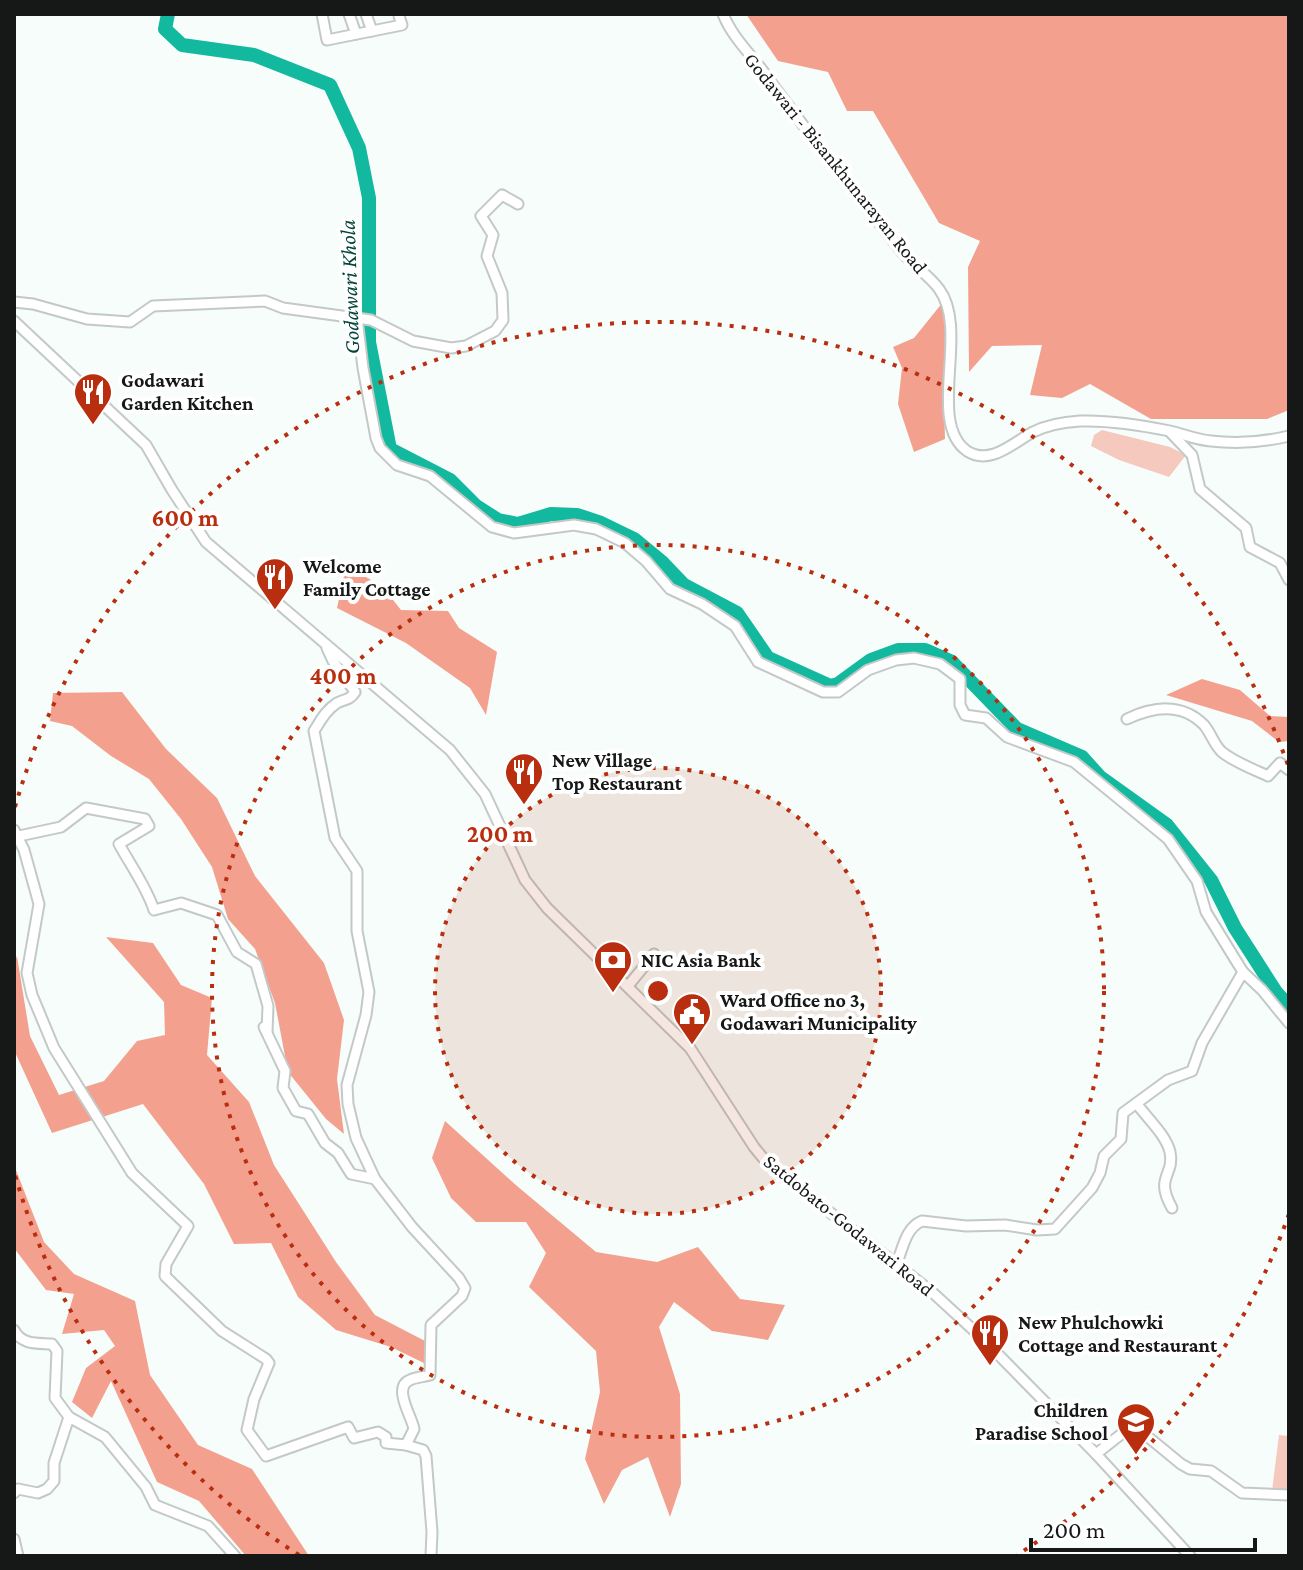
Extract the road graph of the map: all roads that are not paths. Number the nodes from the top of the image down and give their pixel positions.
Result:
1 (322, 14) edge
2 (349, 14) edge
3 (366, 14) edge
4 (723, 14) edge
5 (401, 15) edge
6 (372, 31) junction
7 (356, 34) junction
8 (518, 204) dead end
9 (14, 302) edge
10 (357, 318) junction
11 (14, 321) edge
12 (1168, 431) junction
13 (1289, 436) edge
14 (1289, 580) edge
15 (326, 645) junction
16 (1127, 719) dead end
17 (1289, 770) edge
18 (16, 833) edge
19 (654, 954) dead end
20 (1243, 972) junction
21 (628, 986) junction
22 (1289, 1023) edge
23 (1137, 1104) junction
24 (375, 1179) junction
25 (1172, 1208) dead end
26 (896, 1265) junction
27 (14, 1330) edge
28 (69, 1417) junction
29 (406, 1445) junction
30 (1096, 1454) junction
31 (14, 1493) edge
32 (1289, 1495) edge
33 (14, 1539) edge
34 (18, 1556) edge
35 (235, 1556) edge
36 (431, 1556) edge
37 (1190, 1556) edge

1 - 7 street
2 - 7 street
3 - 6 street
4 - 12 street, Godawari - Bisankhunarayan Road
5 - 6 street
6 - 7 street
8 - 10 street
9 - 10 street
10 - 20 street
11 - 15 street, Satdobato-Godawari Road
12 - 13 street, Godawari - Bisankhunarayan Road
12 - 14 street
15 - 21 street, Satdobato-Godawari Road
15 - 24 street
16 - 17 street
18 - 24 street
18 - 29 street
19 - 21 street
20 - 22 street
20 - 23 street
21 - 26 street, Satdobato-Godawari Road
23 - 25 street
23 - 26 street
24 - 29 street
26 - 30 street, Satdobato-Godawari Road
27 - 28 street
28 - 31 street
28 - 35 street
29 - 36 street
30 - 32 street
30 - 37 street, Satdobato-Godawari Road
33 - 34 street

